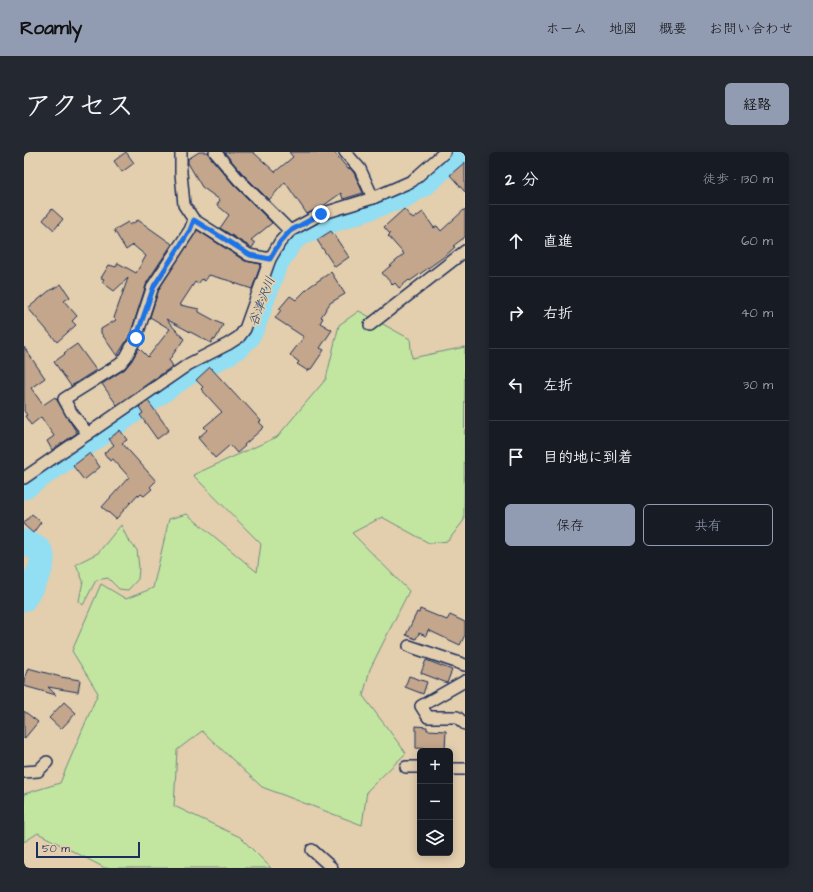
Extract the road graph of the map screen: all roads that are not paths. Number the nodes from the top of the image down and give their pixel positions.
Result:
1 (181, 152) edge
2 (215, 152) edge
3 (345, 152) edge
4 (445, 152) edge
5 (373, 198) junction
6 (194, 220) junction
7 (290, 231) junction
8 (465, 251) edge
9 (270, 259) junction
10 (370, 325) dead end
11 (88, 434) junction
12 (24, 478) edge
13 (409, 646) dead end
14 (465, 665) edge
15 (465, 681) edge
16 (465, 724) edge
17 (48, 762) dead end
18 (406, 767) dead end
19 (417, 767) edge
20 (453, 769) edge
21 (465, 769) edge
22 (24, 772) edge
23 (312, 850) dead end
24 (332, 868) edge

1 - 6 street
2 - 7 street
3 - 5 street
4 - 5 street
5 - 7 street
6 - 9 street
6 - 11 street
7 - 9 street
8 - 10 street
9 - 11 street
11 - 12 street
13 - 14 street
15 - 16 street
17 - 22 street
18 - 19 street
20 - 21 street
23 - 24 street

